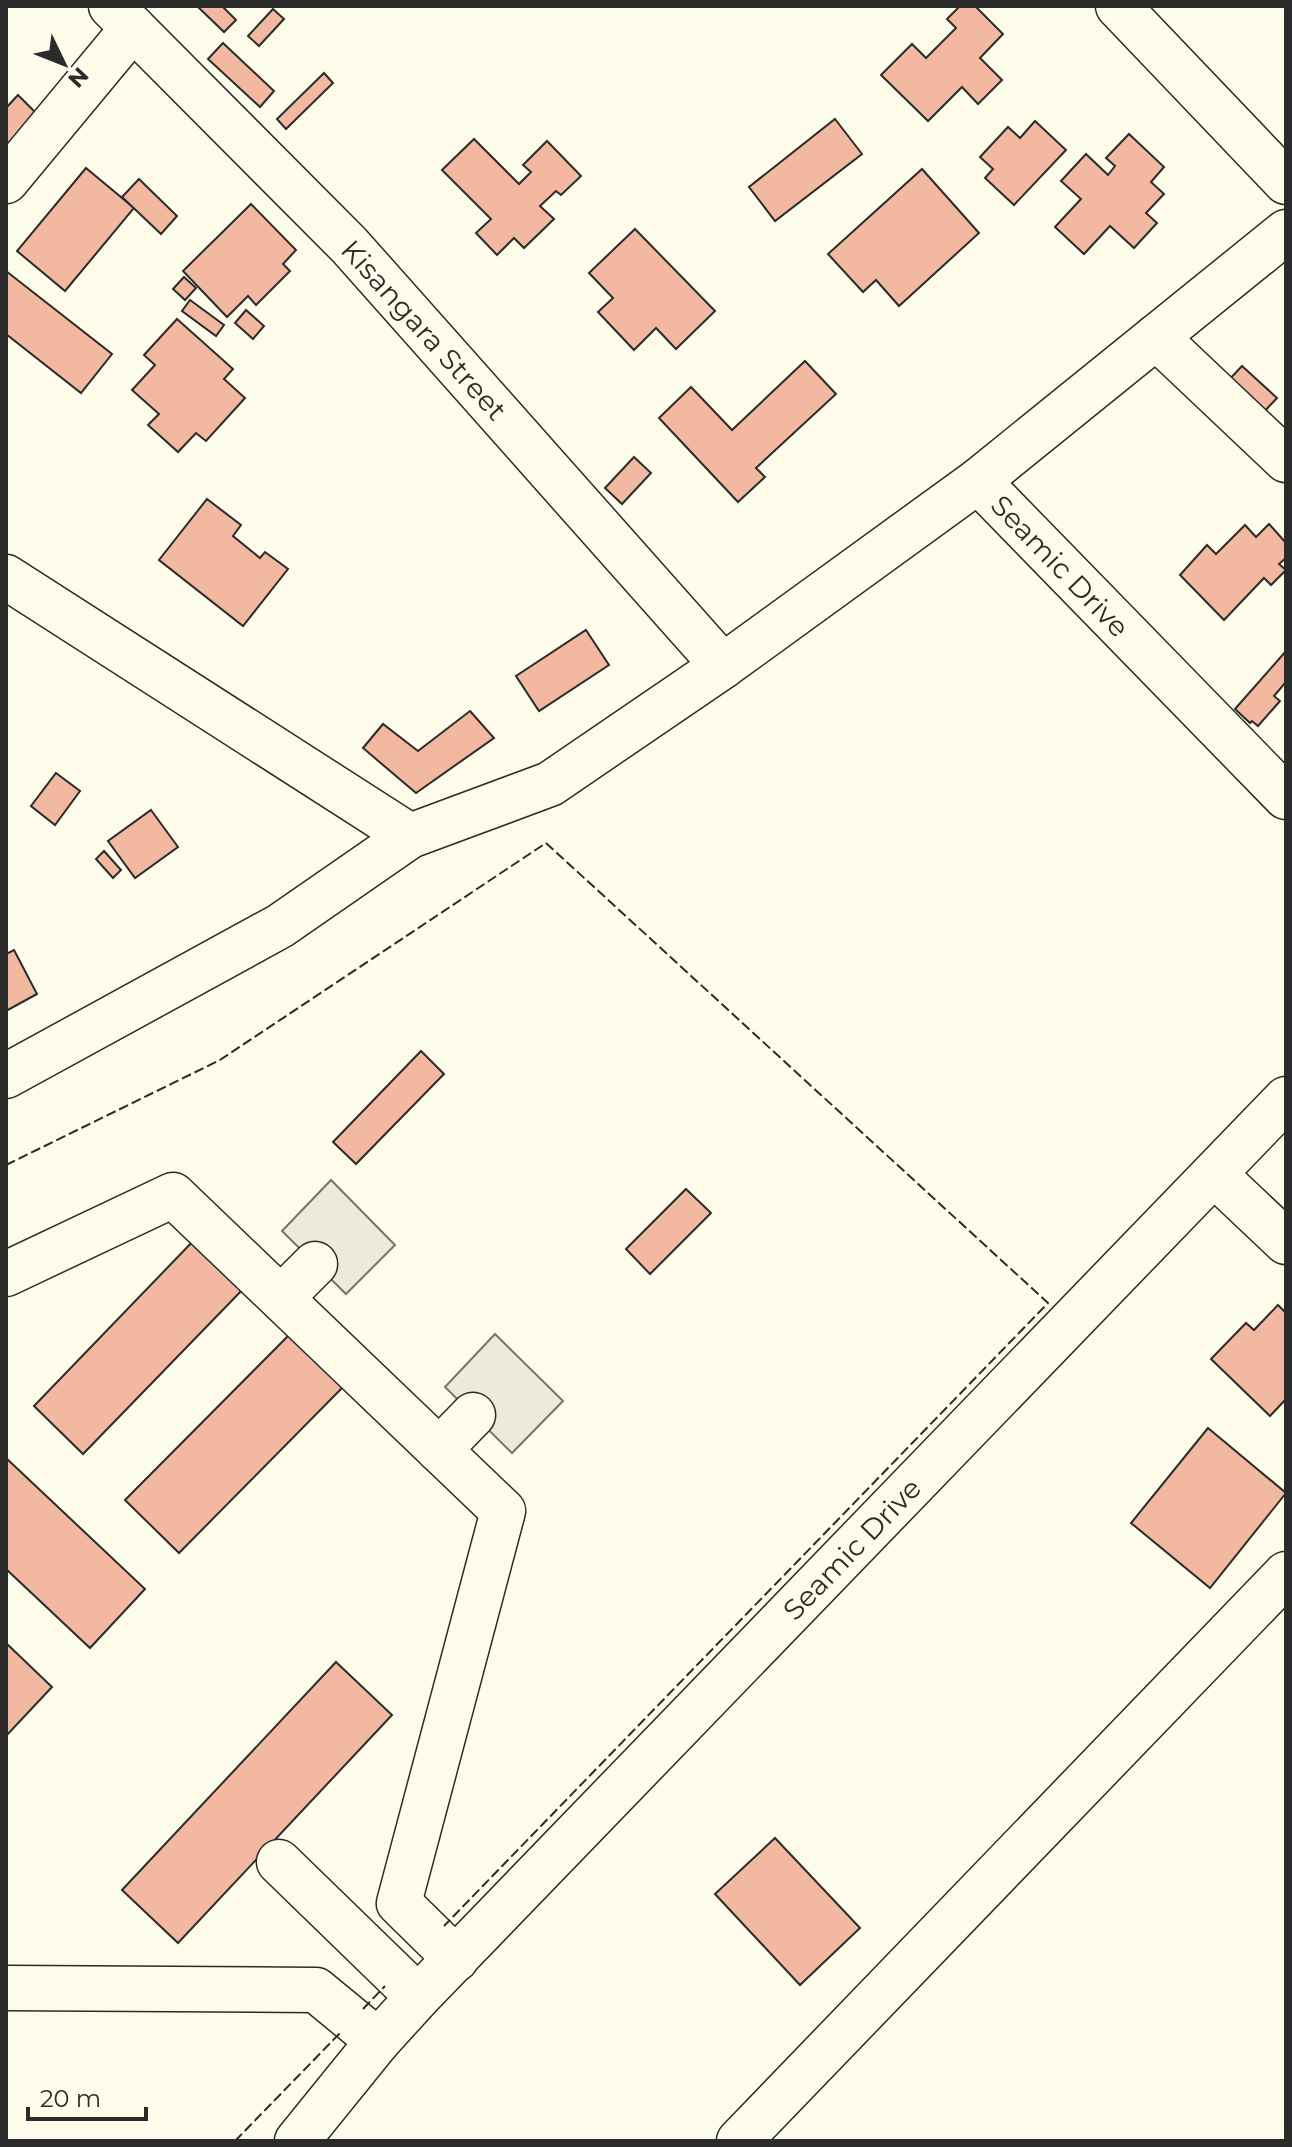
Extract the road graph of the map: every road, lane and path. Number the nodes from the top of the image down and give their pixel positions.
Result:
1 (1118, 6) edge
2 (122, 17) edge
3 (6, 181) edge
4 (1286, 182) edge
5 (1286, 232) edge
6 (1156, 337) junction
7 (1286, 460) edge
8 (978, 481) junction
9 (6, 577) edge
10 (723, 666) junction
11 (1286, 797) edge
12 (410, 836) junction
13 (6, 1076) edge
14 (1286, 1099) edge
15 (1214, 1174) junction
16 (1286, 1242) edge
17 (315, 1264) dead end
18 (6, 1274) edge
19 (281, 1298) junction
20 (473, 1415) dead end
21 (439, 1450) junction
22 (1286, 1574) edge
23 (279, 1862) dead end
24 (456, 1959) junction
25 (6, 1988) edge
26 (418, 1997) junction
27 (378, 2041) junction
28 (297, 2141) edge
29 (739, 2141) edge

1 - 4 street
2 - 3 street
2 - 10 street, Kisangara Street
5 - 6 street, Seamic Drive
6 - 7 street
6 - 8 street, Seamic Drive
8 - 10 street
8 - 11 street, Seamic Drive
9 - 12 street
10 - 12 street
12 - 13 street
14 - 15 street, Seamic Drive
15 - 16 street
15 - 24 street, Seamic Drive
17 - 19 street
18 - 19 street
19 - 21 street
20 - 21 street
21 - 24 street
22 - 29 street
23 - 26 street
24 - 26 street, Seamic Drive
25 - 27 street
26 - 27 street, Seamic Drive
27 - 28 street, Seamic Drive

